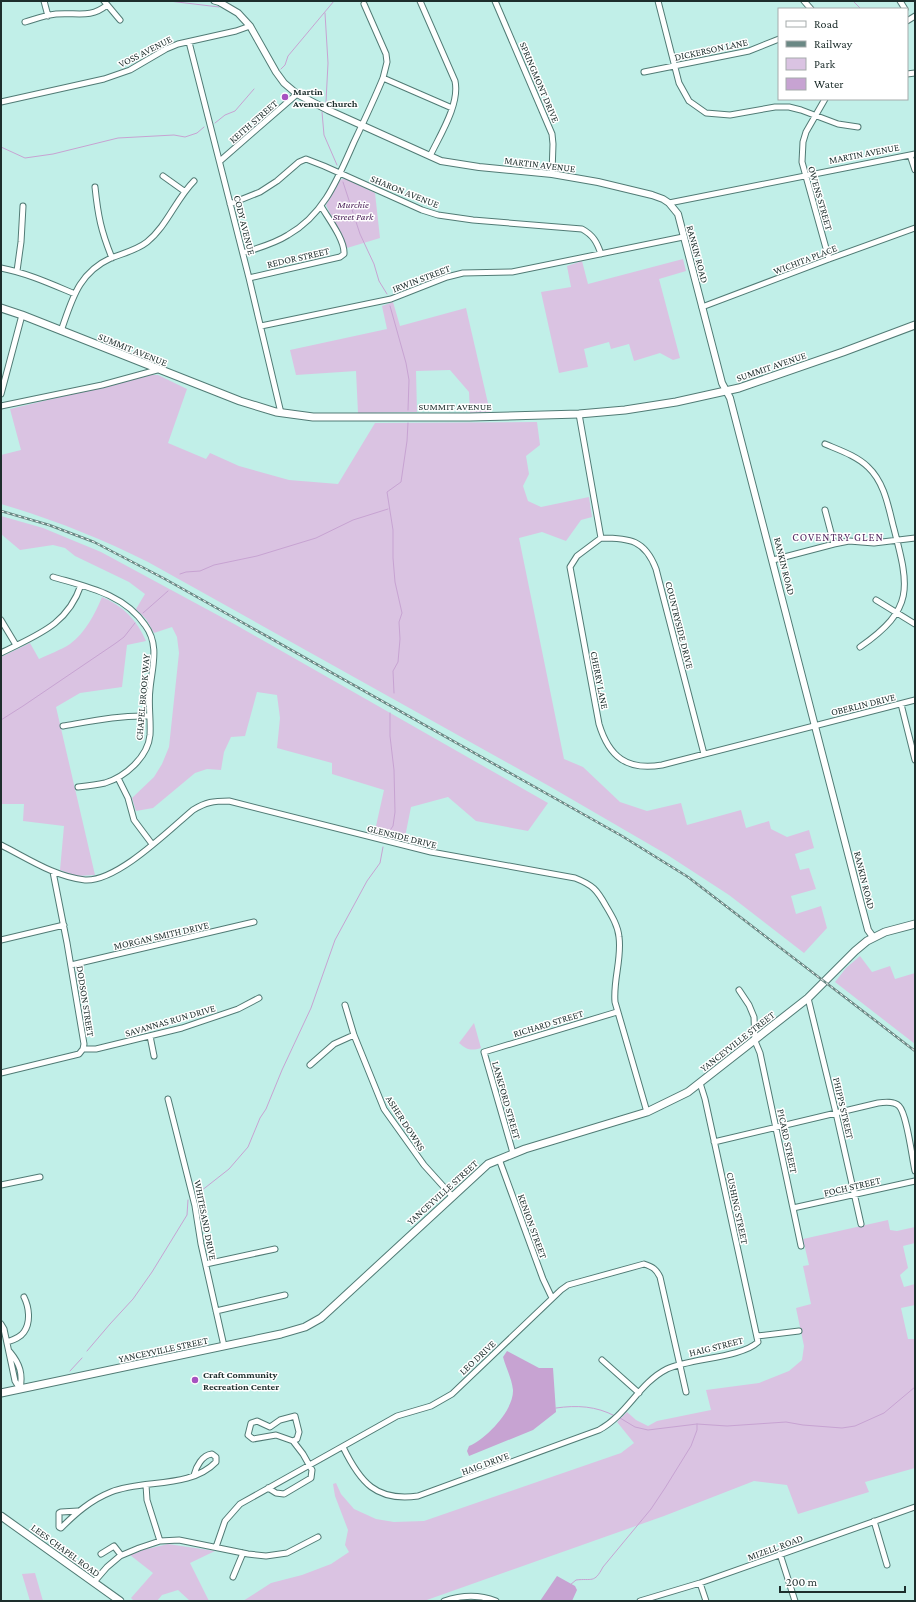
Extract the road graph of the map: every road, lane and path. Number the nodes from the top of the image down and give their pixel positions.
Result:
1 (44, 1) edge
2 (214, 1) edge
3 (420, 1) edge
4 (495, 1) edge
5 (658, 1) edge
6 (220, 2) edge
7 (106, 3) edge
8 (364, 4) dead end
9 (48, 16) junction
10 (120, 20) dead end
11 (25, 22) dead end
12 (250, 26) junction
13 (778, 39) edge
14 (189, 42) junction
15 (673, 66) junction
16 (644, 72) dead end
17 (384, 78) junction
18 (297, 94) junction
19 (824, 100) edge
20 (1, 102) edge
21 (452, 108) junction
22 (816, 116) junction
23 (362, 125) junction
24 (858, 127) dead end
25 (912, 154) edge
26 (430, 156) junction
27 (220, 161) junction
28 (915, 170) edge
29 (341, 174) junction
30 (552, 174) junction
31 (805, 175) junction
32 (163, 176) dead end
33 (194, 181) dead end
34 (95, 187) dead end
35 (184, 191) junction
36 (669, 203) junction
37 (230, 204) junction
38 (22, 206) dead end
39 (321, 206) junction
40 (915, 228) edge
41 (683, 236) junction
42 (243, 253) junction
43 (601, 254) junction
44 (112, 258) junction
45 (829, 259) junction
46 (1, 268) edge
47 (17, 271) junction
48 (249, 278) junction
49 (75, 294) junction
50 (1, 308) edge
51 (702, 308) junction
52 (22, 315) junction
53 (915, 325) edge
54 (261, 326) junction
55 (61, 330) junction
56 (157, 370) junction
57 (727, 391) junction
58 (1, 394) edge
59 (1, 406) edge
60 (281, 413) junction
61 (579, 414) junction
62 (825, 444) dead end
63 (825, 510) dead end
64 (602, 538) junction
65 (915, 538) edge
66 (898, 541) junction
67 (834, 544) junction
68 (773, 560) junction
69 (53, 578) dead end
70 (81, 585) junction
71 (876, 600) dead end
72 (899, 615) junction
73 (1, 620) edge
74 (915, 624) edge
75 (16, 645) junction
76 (860, 647) dead end
77 (1, 653) edge
78 (915, 700) edge
79 (901, 704) junction
80 (149, 716) junction
81 (63, 726) dead end
82 (816, 726) junction
83 (704, 754) junction
84 (915, 760) edge
85 (118, 778) junction
86 (78, 787) dead end
87 (152, 844) junction
88 (1, 845) edge
89 (53, 872) junction
90 (254, 922) dead end
91 (915, 924) edge
92 (64, 925) junction
93 (873, 937) junction
94 (1, 940) edge
95 (71, 966) junction
96 (739, 990) dead end
97 (258, 998) dead end
98 (808, 998) junction
99 (345, 1005) dead end
100 (617, 1012) junction
101 (354, 1035) junction
102 (150, 1036) junction
103 (755, 1041) junction
104 (83, 1049) junction
105 (484, 1052) joint
106 (154, 1056) dead end
107 (310, 1065) dead end
108 (1, 1073) edge
109 (700, 1083) junction
110 (168, 1099) dead end
111 (647, 1112) junction
112 (836, 1113) junction
113 (776, 1128) junction
114 (714, 1142) junction
115 (513, 1153) junction
116 (499, 1159) junction
117 (915, 1171) edge
118 (40, 1177) dead end
119 (915, 1181) edge
120 (1, 1185) edge
121 (855, 1194) junction
122 (452, 1196) junction
123 (794, 1208) junction
124 (861, 1224) dead end
125 (801, 1246) dead end
126 (275, 1249) dead end
127 (206, 1264) junction
128 (285, 1295) dead end
129 (24, 1297) dead end
130 (552, 1298) junction
131 (216, 1311) junction
132 (1, 1324) edge
133 (799, 1331) dead end
134 (757, 1336) junction
135 (7, 1342) junction
136 (224, 1346) junction
137 (9, 1351) junction
138 (602, 1360) dead end
139 (679, 1364) junction
140 (19, 1368) junction
141 (13, 1370) junction
142 (20, 1389) junction
143 (686, 1392) dead end
144 (1, 1393) edge
145 (639, 1393) junction
146 (274, 1425) junction
147 (276, 1435) junction
148 (293, 1441) junction
149 (343, 1447) junction
150 (309, 1465) junction
151 (194, 1475) junction
152 (146, 1485) junction
153 (268, 1488) junction
154 (915, 1507) edge
155 (78, 1511) junction
156 (1, 1516) edge
157 (874, 1521) junction
158 (318, 1537) dead end
159 (160, 1541) junction
160 (216, 1547) junction
161 (243, 1553) junction
162 (101, 1554) dead end
163 (780, 1554) junction
164 (121, 1555) junction
165 (887, 1565) dead end
166 (233, 1577) dead end
167 (94, 1582) junction
168 (700, 1583) junction
169 (120, 1601) edge
170 (444, 1601) edge
171 (496, 1601) edge
172 (640, 1601) edge
173 (706, 1601) edge
174 (794, 1601) edge

1 - 9 street
2 - 6 street, MARTIN AVENUE
3 - 21 street
4 - 30 street, SPRINGMONT DRIVE
5 - 15 street
6 - 12 street, MARTIN AVENUE
7 - 9 street
7 - 10 street
8 - 17 street
9 - 11 street
12 - 14 street, VOSS AVENUE
12 - 18 street, MARTIN AVENUE
13 - 15 street, DICKERSON LANE
14 - 20 street, VOSS AVENUE
14 - 27 street, CODY AVENUE
15 - 16 street, DICKERSON LANE
15 - 22 street
17 - 21 street
17 - 23 street
18 - 23 street, MARTIN AVENUE
18 - 27 street, KEITH STREET
19 - 22 street, OWENS STREET
21 - 26 street
22 - 24 street
22 - 31 street, OWENS STREET
23 - 26 street, MARTIN AVENUE
23 - 29 street
25 - 28 street
25 - 31 street, MARTIN AVENUE
26 - 30 street, MARTIN AVENUE
27 - 37 street, CODY AVENUE
29 - 37 street, SHARON AVENUE
29 - 39 street
29 - 43 street, SHARON AVENUE
30 - 36 street, MARTIN AVENUE
31 - 36 street, MARTIN AVENUE
31 - 45 street, OWENS STREET
32 - 35 street
33 - 35 street
34 - 44 street
35 - 44 street
36 - 41 street, RANKIN ROAD
37 - 42 street, CODY AVENUE
38 - 47 street
39 - 42 street
39 - 48 street, REDOR STREET
40 - 45 street, WICHITA PLACE
41 - 43 street, IRWIN STREET
41 - 51 street, RANKIN ROAD
42 - 48 street, CODY AVENUE
43 - 54 street, IRWIN STREET
44 - 49 street
45 - 51 street, WICHITA PLACE
46 - 47 street
47 - 49 street
48 - 54 street, CODY AVENUE
49 - 55 street
50 - 52 main road, SUMMIT AVENUE
51 - 57 street, RANKIN ROAD
52 - 55 main road, SUMMIT AVENUE
52 - 58 street
53 - 57 main road, SUMMIT AVENUE
54 - 60 street, CODY AVENUE
55 - 56 main road, SUMMIT AVENUE
56 - 59 street
56 - 60 main road, SUMMIT AVENUE
57 - 61 main road, SUMMIT AVENUE
57 - 68 street, RANKIN ROAD
60 - 61 main road, SUMMIT AVENUE
61 - 64 street
62 - 66 street
63 - 67 street
64 - 83 street, COUNTRYSIDE DRIVE
64 - 83 street, CHERRY LANE
65 - 66 street
66 - 67 street
66 - 72 street
67 - 68 street
68 - 82 street, RANKIN ROAD
69 - 70 street, CHAPEL BROOK WAY
70 - 75 street
70 - 80 street, CHAPEL BROOK WAY
71 - 72 street
72 - 74 street
72 - 76 street
73 - 75 street
75 - 77 street
78 - 79 street, OBERLIN DRIVE
79 - 82 street, OBERLIN DRIVE
79 - 84 street
80 - 81 street
80 - 85 street, CHAPEL BROOK WAY
82 - 83 street, CHERRY LANE
82 - 93 street, RANKIN ROAD
85 - 86 street, CHAPEL BROOK WAY
85 - 87 street
87 - 89 street, GLENSIDE DRIVE
87 - 100 street, GLENSIDE DRIVE
88 - 89 street, GLENSIDE DRIVE
89 - 92 street, DODSON STREET
90 - 95 street, MORGAN SMITH DRIVE
91 - 93 main road, YANCEYVILLE STREET
92 - 94 street
92 - 95 street, DODSON STREET
93 - 98 main road, YANCEYVILLE STREET
95 - 104 street, DODSON STREET
96 - 103 street, PICARD STREET
97 - 102 street, SAVANNAS RUN DRIVE
98 - 103 main road, YANCEYVILLE STREET
98 - 112 street, PHIPPS STREET
99 - 101 street, ASHER DOWNS
100 - 105 street, RICHARD STREET
100 - 111 street, GLENSIDE DRIVE
101 - 107 street
101 - 122 street, ASHER DOWNS
102 - 104 street, SAVANNAS RUN DRIVE
102 - 106 street
103 - 109 main road, YANCEYVILLE STREET
103 - 113 street, PICARD STREET
104 - 108 street, DODSON STREET
105 - 115 street, LANKFORD STREET
109 - 111 main road, YANCEYVILLE STREET
109 - 114 street, CUSHING STREET
110 - 127 street, WHITESAND DRIVE
111 - 115 main road, YANCEYVILLE STREET
112 - 113 street
112 - 117 street
112 - 121 street, PHIPPS STREET
113 - 114 street
113 - 123 street, PICARD STREET
114 - 134 street, CUSHING STREET
115 - 116 main road, YANCEYVILLE STREET
116 - 122 main road, YANCEYVILLE STREET
116 - 130 street, KENION STREET
118 - 120 street
119 - 121 street, FOCH STREET
121 - 123 street, FOCH STREET
121 - 124 street, PHIPPS STREET
122 - 136 main road, YANCEYVILLE STREET
123 - 125 street, PICARD STREET
126 - 127 street
127 - 131 street, WHITESAND DRIVE
128 - 131 street
129 - 135 street
130 - 139 street, LEO DRIVE
130 - 149 street, LEO DRIVE
131 - 136 street, WHITESAND DRIVE
132 - 135 street
133 - 134 street, HAIG STREET
134 - 139 street, HAIG STREET
135 - 137 street
136 - 142 main road, YANCEYVILLE STREET
137 - 140 street
137 - 141 street
138 - 145 street
139 - 143 street, LEO DRIVE
139 - 145 street, HAIG STREET
140 - 141 street
140 - 142 street
141 - 142 street
142 - 144 main road, YANCEYVILLE STREET
145 - 149 street, HAIG DRIVE
146 - 147 street
146 - 147 street
146 - 148 street
147 - 148 street
148 - 150 street
149 - 150 street, LEO DRIVE
150 - 153 street, LEO DRIVE
150 - 153 street
151 - 151 street
151 - 152 street
152 - 155 street
152 - 159 street
153 - 160 street, LEO DRIVE
154 - 157 street, MIZELL ROAD
155 - 155 street
156 - 167 main road, LEES CHAPEL ROAD
157 - 163 street, MIZELL ROAD
157 - 165 street
158 - 161 street
159 - 160 street
159 - 164 street
160 - 161 street
161 - 166 street
162 - 164 street
163 - 168 street, MIZELL ROAD
163 - 174 street
164 - 167 street
167 - 169 main road, LEES CHAPEL ROAD
168 - 172 street, MIZELL ROAD
168 - 173 street
170 - 171 street

